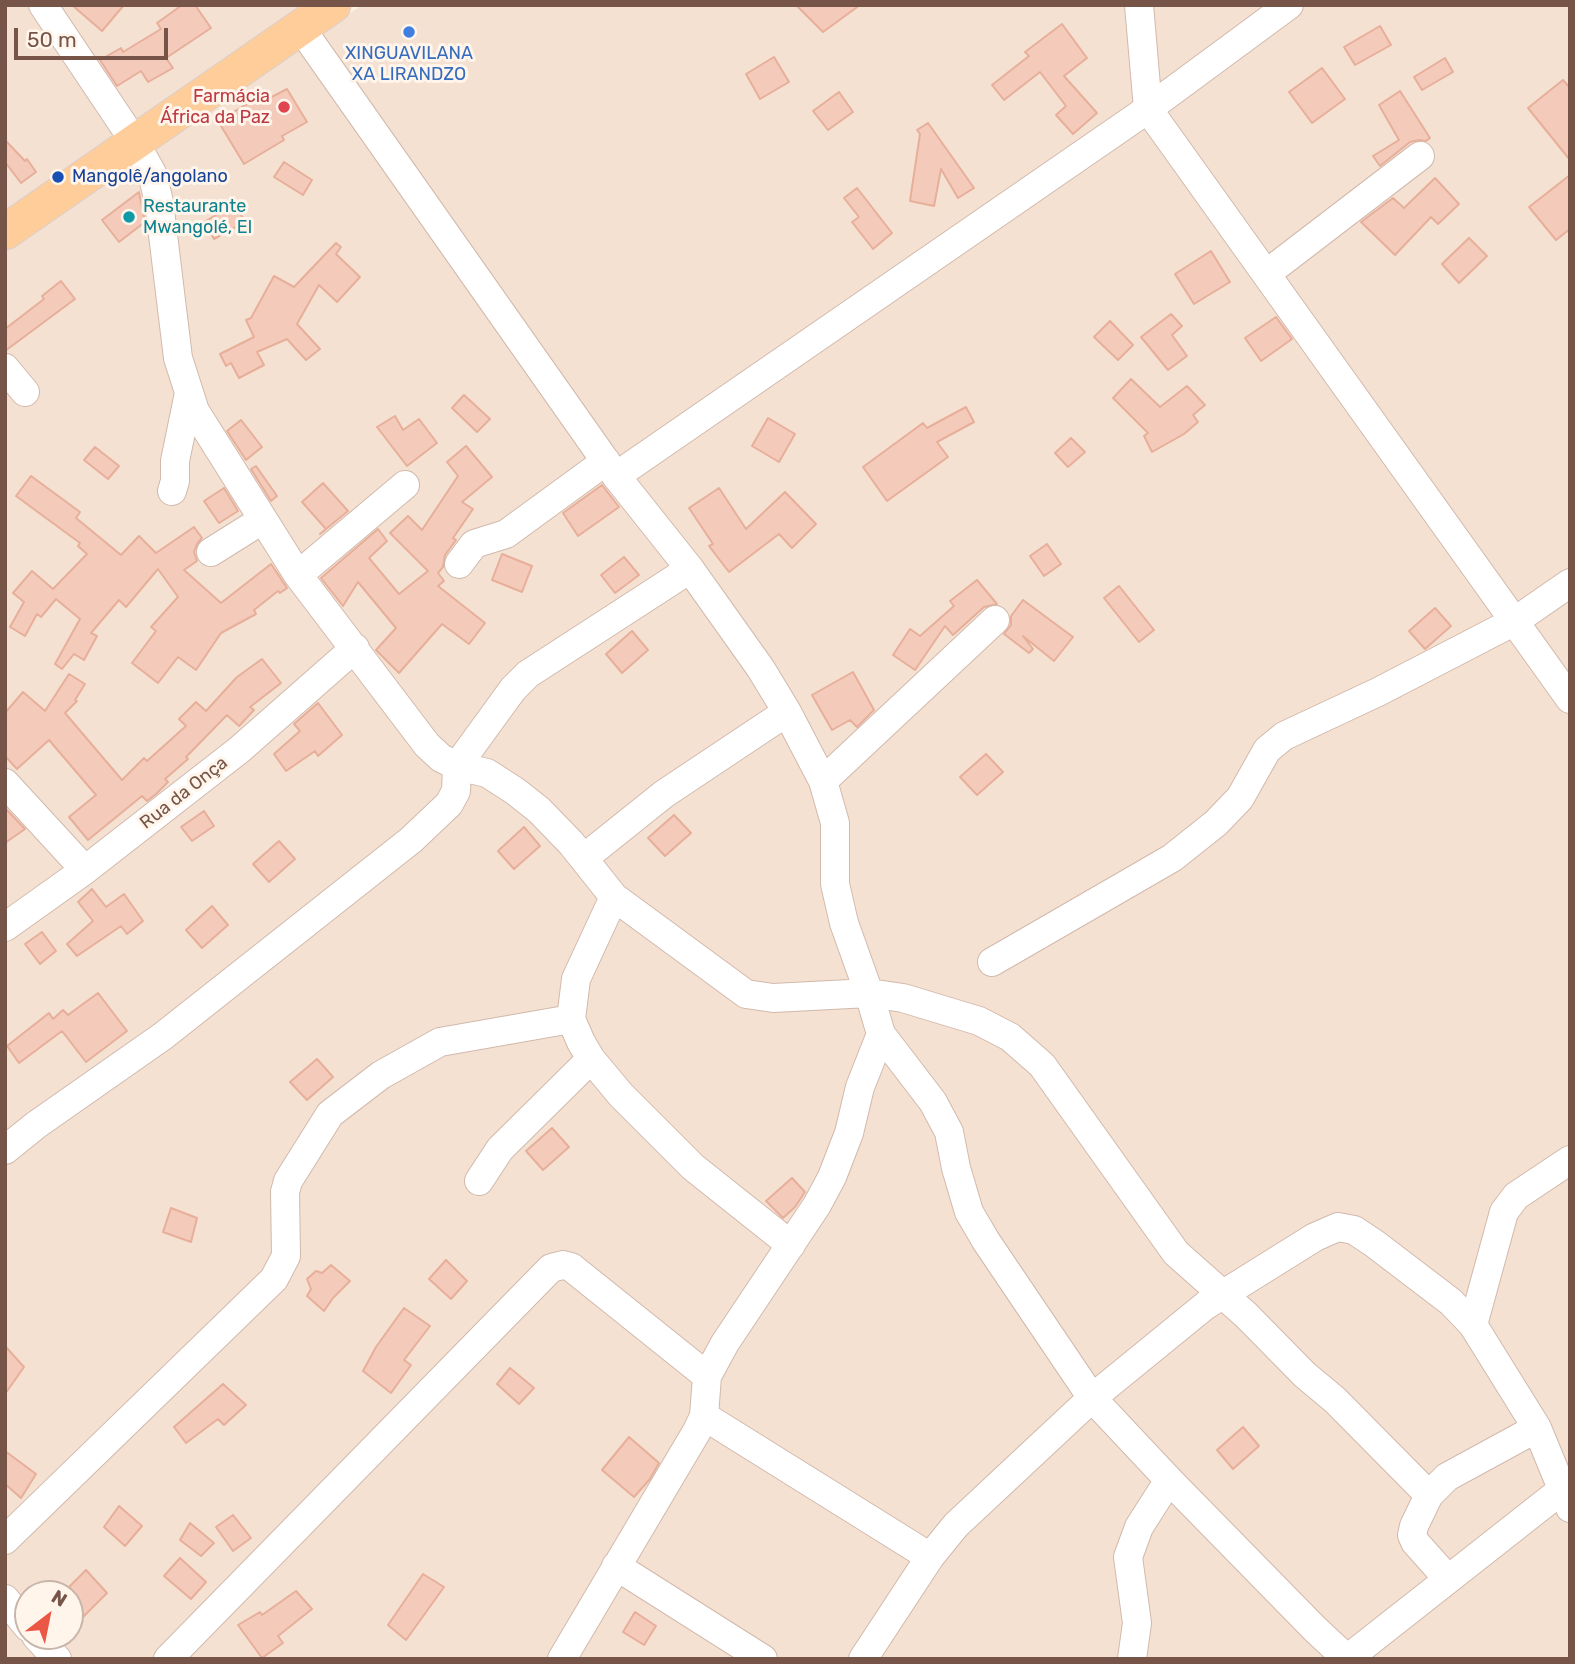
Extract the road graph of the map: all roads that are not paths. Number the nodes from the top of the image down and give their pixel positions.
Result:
1 (43, 5) edge
2 (332, 5) edge
3 (1139, 5) edge
4 (1289, 5) edge
5 (300, 27) junction
6 (1149, 109) junction
7 (134, 141) junction
8 (1420, 156) dead end
9 (5, 232) edge
10 (1266, 274) junction
11 (5, 368) edge
12 (25, 392) dead end
13 (189, 393) junction
14 (611, 469) junction
15 (405, 485) dead end
16 (172, 491) dead end
17 (262, 520) junction
18 (211, 552) dead end
19 (459, 564) dead end
20 (690, 569) junction
21 (298, 575) junction
22 (1570, 583) edge
23 (995, 620) dead end
24 (1515, 621) junction
25 (355, 648) junction
26 (1570, 699) edge
27 (787, 712) junction
28 (457, 766) junction
29 (823, 780) junction
30 (5, 783) edge
31 (584, 858) junction
32 (85, 870) junction
33 (614, 897) junction
34 (5, 927) edge
35 (992, 962) dead end
36 (869, 993) junction
37 (571, 1019) junction
38 (881, 1034) junction
39 (592, 1059) junction
40 (5, 1150) edge
41 (1570, 1160) edge
42 (479, 1181) dead end
43 (791, 1245) junction
44 (1221, 1295) junction
45 (1473, 1325) junction
46 (707, 1376) junction
47 (1092, 1398) junction
48 (704, 1416) junction
49 (1537, 1428) junction
50 (1169, 1480) junction
51 (1429, 1495) junction
52 (1566, 1499) edge
53 (5, 1539) edge
54 (930, 1557) junction
55 (616, 1566) junction
56 (1448, 1579) junction
57 (168, 1659) edge
58 (562, 1659) edge
59 (763, 1659) edge
60 (863, 1659) edge
61 (1132, 1659) edge
62 (1347, 1659) edge

1 - 7 street
2 - 5 main road
3 - 6 street
4 - 6 street
5 - 7 main road
5 - 14 street
6 - 10 street
6 - 14 street
7 - 9 main road
7 - 13 street
8 - 10 street
10 - 24 street
11 - 12 street
13 - 16 street
13 - 17 street
14 - 19 street
14 - 20 street
15 - 21 street
17 - 18 street
17 - 21 street
20 - 27 street
20 - 28 street
21 - 25 street
22 - 24 street
23 - 29 street
24 - 26 street
24 - 35 street
25 - 28 street
25 - 32 street, Rua da Onça
27 - 29 street
27 - 31 street
28 - 31 street
28 - 40 street
29 - 36 street
30 - 32 street
31 - 33 street
32 - 34 street, Rua da Onça
33 - 36 street
33 - 37 street
36 - 38 street
36 - 44 street
37 - 39 street
37 - 53 street
38 - 43 street
38 - 47 street
39 - 42 street
39 - 43 street
41 - 45 street
43 - 46 street
44 - 45 street
44 - 47 street
44 - 51 street
45 - 49 street
46 - 48 street
46 - 57 street
47 - 50 street
47 - 54 street
48 - 54 street
48 - 55 street
49 - 51 street
49 - 52 street
50 - 61 street
50 - 62 street
51 - 56 street
52 - 56 street
54 - 60 street
55 - 58 street
55 - 59 street
56 - 62 street

